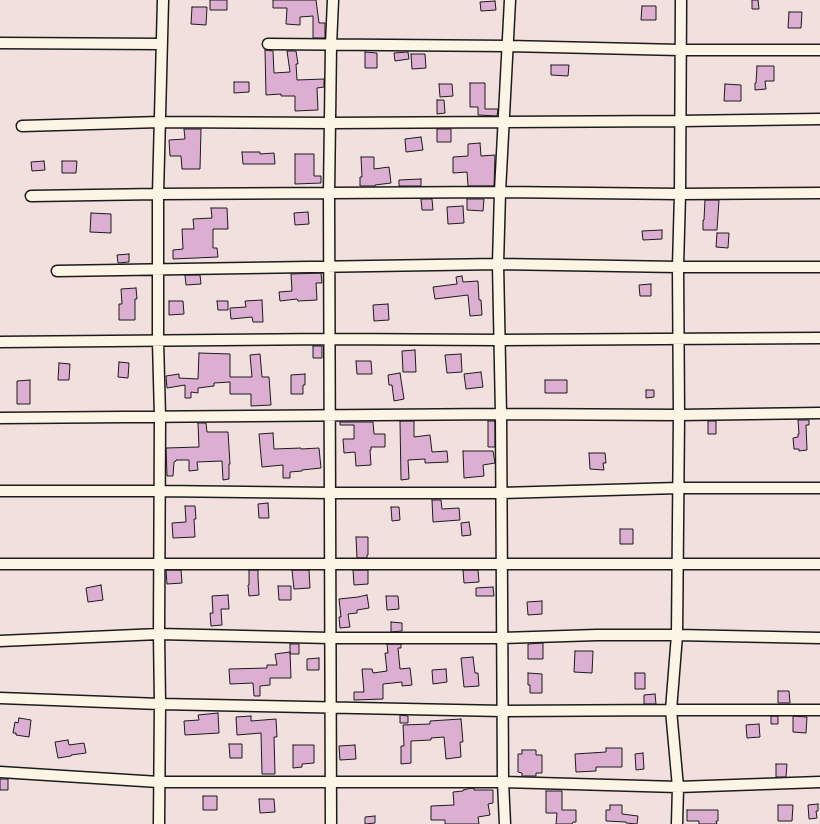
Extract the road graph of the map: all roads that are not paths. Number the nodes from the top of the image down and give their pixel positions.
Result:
1 (163, 0) edge
2 (333, 0) edge
3 (510, 0) edge
4 (681, 0) edge
5 (0, 43) edge
6 (162, 44) junction
7 (268, 44) dead end
8 (331, 45) junction
9 (508, 46) junction
10 (680, 50) junction
11 (820, 50) edge
12 (820, 119) edge
13 (680, 121) junction
14 (160, 122) junction
15 (504, 122) junction
16 (330, 123) junction
17 (22, 126) dead end
18 (500, 192) junction
19 (329, 193) junction
20 (820, 193) edge
21 (158, 194) junction
22 (680, 194) junction
23 (31, 196) dead end
24 (498, 264) junction
25 (330, 266) junction
26 (678, 267) junction
27 (820, 267) edge
28 (158, 269) junction
29 (57, 271) dead end
30 (820, 338) edge
31 (330, 339) junction
32 (679, 339) junction
33 (500, 340) junction
34 (158, 341) junction
35 (0, 342) edge
36 (820, 413) edge
37 (501, 414) junction
38 (679, 415) junction
39 (330, 416) junction
40 (160, 417) junction
41 (0, 418) edge
42 (678, 488) junction
43 (820, 488) edge
44 (0, 491) edge
45 (159, 491) junction
46 (330, 493) junction
47 (501, 493) junction
48 (159, 563) junction
49 (502, 563) junction
50 (0, 564) edge
51 (330, 564) junction
52 (678, 564) junction
53 (820, 564) edge
54 (159, 634) junction
55 (677, 635) junction
56 (330, 638) junction
57 (502, 638) junction
58 (820, 638) edge
59 (0, 641) edge
60 (0, 698) edge
61 (160, 704) junction
62 (330, 708) junction
63 (671, 710) junction
64 (820, 710) edge
65 (503, 711) junction
66 (0, 772) edge
67 (159, 782) junction
68 (331, 782) junction
69 (503, 782) junction
70 (820, 782) edge
71 (678, 787) junction
72 (159, 824) edge
73 (331, 824) edge
74 (505, 824) edge
75 (678, 824) edge

1 - 6 street
2 - 8 street
3 - 9 street
4 - 10 street
5 - 6 street
6 - 14 street
7 - 8 street
8 - 9 street
8 - 16 street
9 - 10 street
9 - 15 street
10 - 11 street
10 - 13 street
12 - 13 street
13 - 15 street
13 - 22 street
14 - 16 street
14 - 17 street
14 - 21 street
15 - 16 street
15 - 18 street
16 - 19 street
18 - 19 street
18 - 22 street
18 - 24 street
19 - 21 street
19 - 25 street
20 - 22 street
21 - 23 street
21 - 28 street
22 - 26 street
24 - 25 street
24 - 26 street
24 - 33 street
25 - 28 street
25 - 31 street
26 - 27 street
26 - 32 street
28 - 29 street
28 - 34 street
30 - 32 street
31 - 33 street
31 - 34 street
31 - 39 street
32 - 33 street
32 - 38 street
33 - 37 street
34 - 35 street
34 - 40 street
36 - 38 street
37 - 38 street
37 - 39 street
37 - 47 street
38 - 42 street
39 - 40 street
39 - 46 street
40 - 41 street
40 - 45 street
42 - 43 street
42 - 47 street
42 - 52 street
44 - 45 street
45 - 46 street
45 - 48 street
46 - 47 street
46 - 51 street
47 - 49 street
48 - 50 street
48 - 51 street
48 - 54 street
49 - 51 street
49 - 52 street
49 - 57 street
51 - 56 street
52 - 53 street
52 - 55 street
54 - 56 street
54 - 59 street
54 - 61 street
55 - 57 street
55 - 58 street
55 - 63 street
56 - 57 street
56 - 62 street
57 - 65 street
60 - 61 street
61 - 62 street
61 - 67 street
62 - 65 street
62 - 68 street
63 - 64 street
63 - 65 street
63 - 71 street
65 - 69 street
66 - 67 street
67 - 68 street
67 - 72 street
68 - 69 street
68 - 73 street
69 - 71 street
69 - 74 street
70 - 71 street
71 - 75 street

